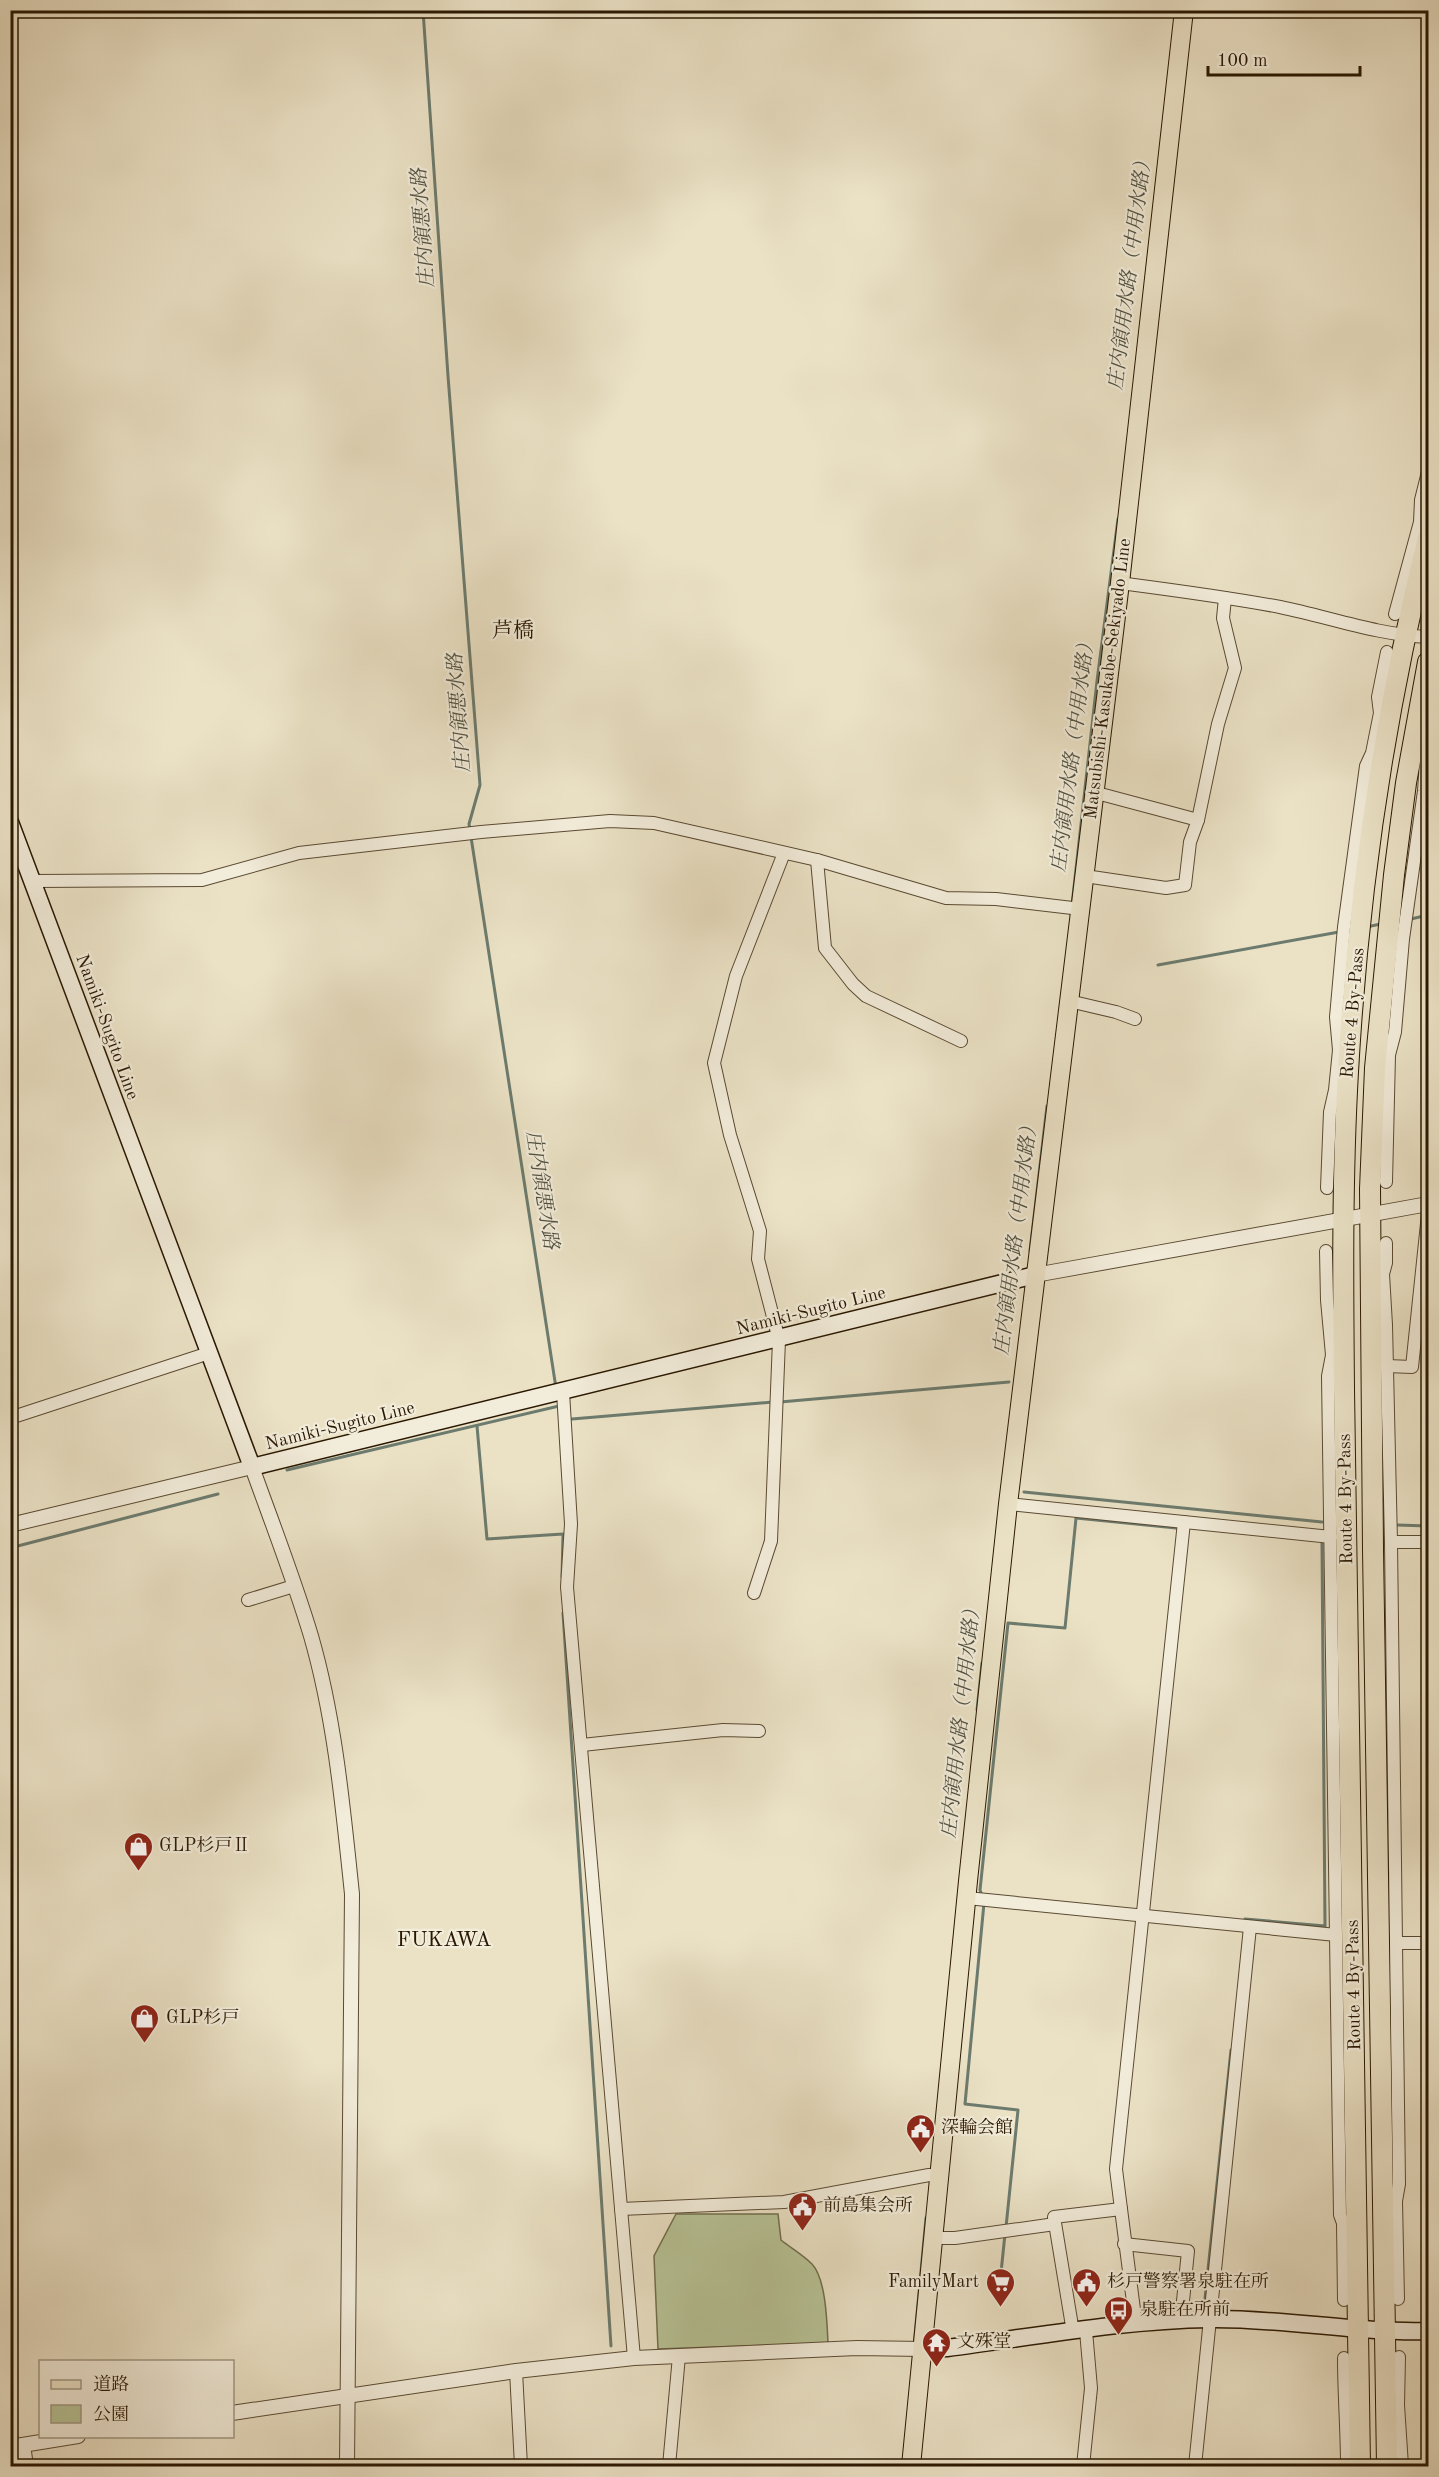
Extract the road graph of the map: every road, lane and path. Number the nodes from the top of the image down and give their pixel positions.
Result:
1 (1184, 10) edge
2 (1428, 472) edge
3 (1424, 540) edge
4 (1120, 583) junction
5 (1225, 598) junction
6 (1395, 614) dead end
7 (1406, 636) junction
8 (1428, 638) edge
9 (1387, 652) dead end
10 (1428, 662) edge
11 (1382, 732) junction
12 (1424, 732) edge
13 (1093, 792) junction
14 (1198, 820) junction
15 (12, 829) edge
16 (784, 853) junction
17 (817, 860) junction
18 (1085, 876) junction
19 (33, 881) junction
20 (1081, 909) junction
21 (1069, 1002) junction
22 (1135, 1019) dead end
23 (961, 1041) dead end
24 (1382, 1069) junction
25 (1342, 1070) junction
26 (1386, 1182) dead end
27 (1328, 1188) dead end
28 (1427, 1204) edge
29 (1370, 1215) junction
30 (1343, 1220) junction
31 (1386, 1243) dead end
32 (1326, 1251) dead end
33 (1035, 1275) junction
34 (1377, 1291) junction
35 (1337, 1338) junction
36 (779, 1340) junction
37 (209, 1353) junction
38 (1387, 1366) junction
39 (563, 1392) junction
40 (10, 1418) edge
41 (252, 1467) junction
42 (1008, 1504) junction
43 (1184, 1522) junction
44 (10, 1525) edge
45 (1331, 1537) junction
46 (1391, 1542) junction
47 (1428, 1542) edge
48 (294, 1586) junction
49 (754, 1593) dead end
50 (248, 1600) dead end
51 (759, 1731) dead end
52 (582, 1745) junction
53 (967, 1898) junction
54 (1142, 1916) junction
55 (1387, 1926) junction
56 (1250, 1928) junction
57 (1336, 1935) junction
58 (1396, 1943) junction
59 (1428, 1943) edge
60 (940, 2176) junction
61 (621, 2209) junction
62 (1121, 2209) junction
63 (1390, 2217) junction
64 (1055, 2224) junction
65 (933, 2238) junction
66 (1124, 2244) junction
67 (1351, 2248) junction
68 (1398, 2299) dead end
69 (1344, 2300) dead end
70 (1210, 2319) junction
71 (1181, 2321) junction
72 (1136, 2325) junction
73 (1358, 2330) junction
74 (1080, 2331) junction
75 (1385, 2331) junction
76 (1428, 2331) edge
77 (923, 2349) junction
78 (679, 2356) junction
79 (1398, 2357) dead end
80 (633, 2358) junction
81 (1344, 2358) dead end
82 (516, 2371) junction
83 (348, 2396) junction
84 (234, 2414) edge
85 (66, 2438) edge
86 (17, 2446) edge
87 (26, 2466) edge
88 (347, 2466) edge
89 (521, 2466) edge
90 (669, 2466) edge
91 (911, 2466) edge
92 (1083, 2466) edge
93 (1195, 2466) edge
94 (1347, 2466) edge
95 (1360, 2466) edge
96 (1387, 2466) edge
97 (1402, 2466) edge

1 - 4 main road, Matsubishi-Kasukabe-Sekiyado Line
2 - 3 street
3 - 6 street
3 - 7 highway, Route 4 By-Pass
4 - 5 street
4 - 13 main road, Matsubishi-Kasukabe-Sekiyado Line
5 - 7 street
5 - 14 street
7 - 8 street
7 - 11 highway, Route 4 By-Pass
9 - 11 street
10 - 12 highway, Route 4 By-Pass
11 - 25 highway, Route 4 By-Pass
12 - 24 highway, Route 4 By-Pass
13 - 14 street
13 - 18 main road, Matsubishi-Kasukabe-Sekiyado Line
14 - 18 street
15 - 19 main road, Namiki-Sugito Line
16 - 17 street
16 - 19 street
16 - 36 street
17 - 20 street
17 - 23 street
18 - 20 main road, Matsubishi-Kasukabe-Sekiyado Line
19 - 37 main road, Namiki-Sugito Line
20 - 21 main road, Matsubishi-Kasukabe-Sekiyado Line
21 - 22 street
21 - 33 main road, Matsubishi-Kasukabe-Sekiyado Line
24 - 26 street
24 - 29 highway, Route 4 By-Pass
25 - 27 street
25 - 30 highway, Route 4 By-Pass
28 - 29 street
28 - 38 street
29 - 30 street
29 - 34 highway, Route 4 By-Pass
30 - 33 street
30 - 35 highway, Route 4 By-Pass
31 - 34 street
32 - 35 street
33 - 36 main road, Namiki-Sugito Line
33 - 42 main road, Matsubishi-Kasukabe-Sekiyado Line
34 - 38 street
34 - 55 highway, Route 4 By-Pass
35 - 45 street
35 - 67 highway, Route 4 By-Pass
36 - 39 main road, Namiki-Sugito Line
36 - 49 street
37 - 40 street
37 - 41 main road, Namiki-Sugito Line
38 - 46 street
39 - 41 main road, Namiki-Sugito Line
39 - 52 street
41 - 44 street
41 - 48 street
42 - 43 street
42 - 53 main road, Matsubishi-Kasukabe-Sekiyado Line
43 - 45 street
43 - 54 street
45 - 57 street
46 - 47 street
46 - 55 street
48 - 50 street
48 - 83 street
51 - 52 street
52 - 61 street
53 - 54 street
53 - 60 main road, Matsubishi-Kasukabe-Sekiyado Line
54 - 56 street
54 - 62 street
55 - 58 street
55 - 63 highway, Route 4 By-Pass
56 - 57 street
56 - 70 street
57 - 67 street
58 - 59 street
58 - 63 street
60 - 61 street
60 - 65 main road, Matsubishi-Kasukabe-Sekiyado Line
61 - 80 street
62 - 64 street
62 - 66 street
63 - 68 street
63 - 75 highway, Route 4 By-Pass
64 - 65 street
64 - 74 street
65 - 77 main road, Matsubishi-Kasukabe-Sekiyado Line
66 - 71 street
66 - 72 street
67 - 69 street
67 - 73 highway, Route 4 By-Pass
70 - 71 main road
70 - 73 main road
70 - 93 street
71 - 72 main road
72 - 74 main road
73 - 75 main road
73 - 95 highway, Route 4 By-Pass
74 - 77 main road
74 - 92 street
75 - 76 main road
75 - 96 highway, Route 4 By-Pass
77 - 78 street
77 - 91 main road, Matsubishi-Kasukabe-Sekiyado Line
78 - 80 street
78 - 90 street
79 - 97 street
80 - 82 street
81 - 94 street
82 - 83 street
82 - 89 street
83 - 84 street
83 - 88 street
85 - 86 street
86 - 87 street

